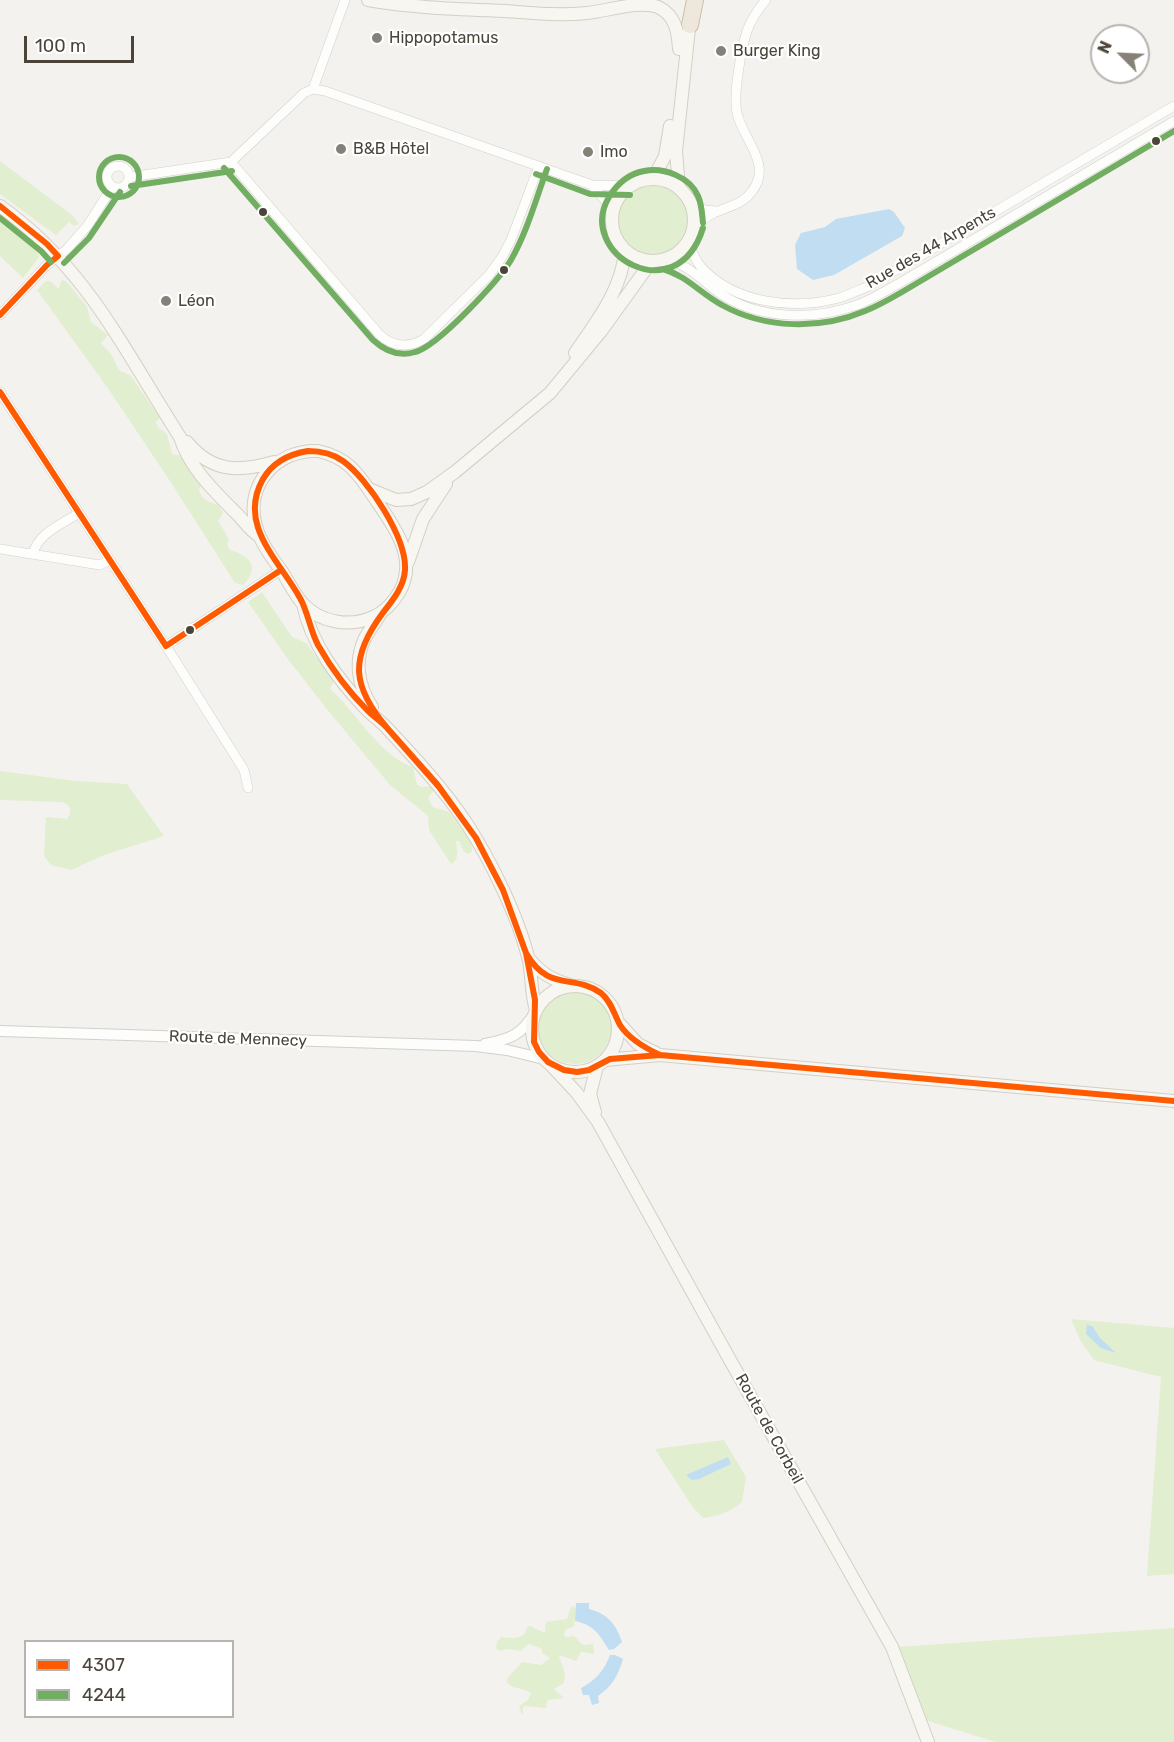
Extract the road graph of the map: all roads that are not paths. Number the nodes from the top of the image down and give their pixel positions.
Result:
1 (334, 0) edge
2 (345, 0) edge
3 (368, 0) edge
4 (688, 0) edge
5 (695, 0) edge
6 (766, 0) edge
7 (336, 24) junction
8 (690, 26) junction
9 (679, 49) junction
10 (313, 89) junction
11 (1174, 106) edge
12 (1174, 121) edge
13 (231, 162) junction
14 (539, 166) junction
15 (130, 177) junction
16 (653, 178) junction
17 (592, 185) junction
18 (630, 186) junction
19 (112, 187) junction
20 (679, 188) junction
21 (692, 204) junction
22 (0, 206) edge
23 (716, 211) junction
24 (612, 214) junction
25 (694, 225) junction
26 (688, 243) junction
27 (625, 251) junction
28 (58, 256) junction
29 (666, 260) junction
30 (651, 262) junction
31 (0, 315) edge
32 (0, 392) edge
33 (518, 419) junction
34 (180, 437) junction
35 (279, 461) junction
36 (455, 472) junction
37 (368, 489) junction
38 (79, 513) junction
39 (259, 535) junction
40 (0, 549) edge
41 (33, 554) junction
42 (109, 560) junction
43 (406, 569) junction
44 (281, 570) junction
45 (303, 604) junction
46 (382, 612) junction
47 (166, 646) junction
48 (380, 721) junction
49 (248, 788) dead end
50 (528, 959) junction
51 (571, 985) junction
52 (535, 1011) junction
53 (618, 1022) junction
54 (0, 1032) edge
55 (476, 1046) junction
56 (660, 1055) junction
57 (546, 1061) junction
58 (601, 1063) junction
59 (1174, 1101) edge
60 (598, 1122) junction
61 (928, 1742) edge

1 - 7 street
2 - 7 street
3 - 9 main road
4 - 8 main road
4 - 9 main road
5 - 8 highway
6 - 23 street
7 - 10 street
8 - 20 main road
9 - 16 main road
10 - 13 street
10 - 14 street
11 - 26 street, Rue des 44 Arpents
12 - 29 street, Rue des 44 Arpents
13 - 14 street
13 - 15 street
14 - 17 street
15 - 19 street
15 - 19 street
16 - 18 main road
16 - 20 main road
17 - 18 street
17 - 24 street
18 - 24 main road
19 - 28 street
20 - 21 main road
21 - 23 street
21 - 25 main road
22 - 28 main road
23 - 25 street
24 - 27 main road
25 - 26 main road
26 - 29 main road
27 - 30 main road
27 - 33 main road
28 - 31 street
28 - 34 main road
29 - 30 main road
30 - 33 main road
32 - 38 street
33 - 36 main road
34 - 35 main road
34 - 39 main road
35 - 37 main road
35 - 39 main road
36 - 37 main road
36 - 43 main road
37 - 43 main road
38 - 41 street
38 - 42 street
39 - 44 main road
40 - 41 street
41 - 42 street
42 - 47 street
43 - 46 main road
44 - 45 main road
44 - 47 street
45 - 46 main road
45 - 48 main road
46 - 48 main road
47 - 49 street
48 - 50 main road
50 - 51 main road
50 - 52 main road
51 - 52 main road
51 - 53 main road
52 - 55 street, Route de Mennecy
52 - 57 main road
53 - 56 main road
53 - 58 main road
54 - 55 street, Route de Mennecy
55 - 57 street, Route de Mennecy
56 - 58 main road
56 - 59 main road
57 - 58 main road
57 - 60 main road, Route de Corbeil
58 - 60 main road, Route de Corbeil
60 - 61 main road, Route de Corbeil

